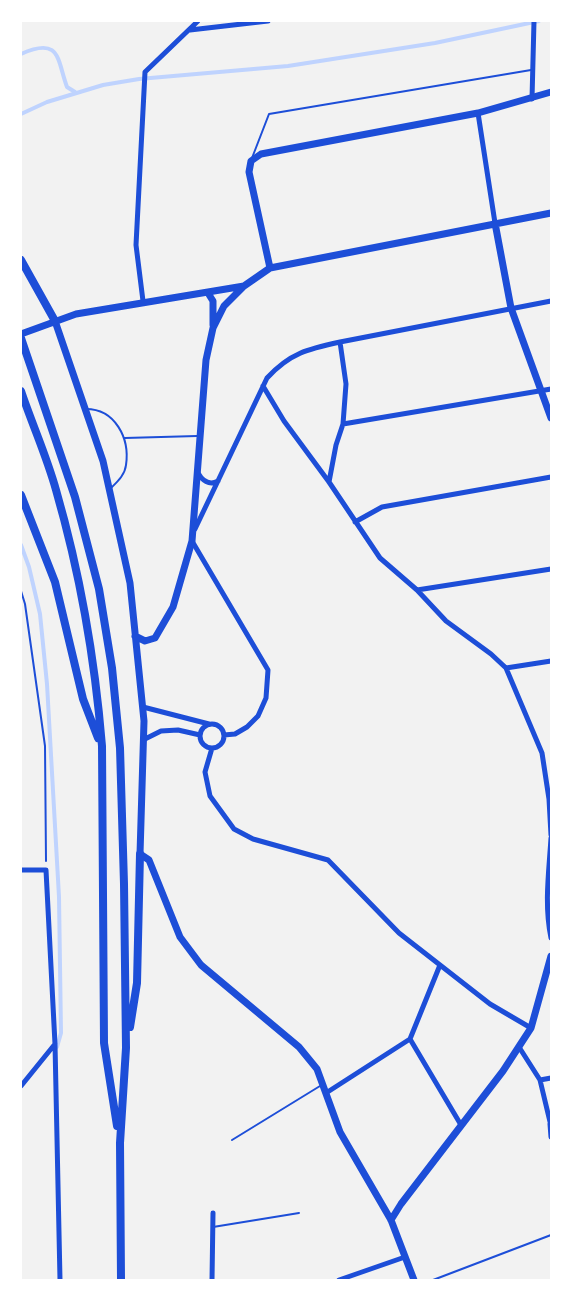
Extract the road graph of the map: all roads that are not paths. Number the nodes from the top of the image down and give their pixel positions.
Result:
1 (198, 21) edge
2 (268, 21) edge
3 (534, 21) edge
4 (190, 30) junction
5 (531, 70) junction
6 (551, 92) edge
7 (532, 99) junction
8 (477, 113) junction
9 (251, 161) junction
10 (551, 213) edge
11 (495, 223) junction
12 (21, 260) edge
13 (270, 267) junction
14 (244, 286) junction
15 (208, 293) junction
16 (143, 301) junction
17 (551, 301) edge
18 (511, 308) junction
19 (55, 321) junction
20 (213, 328) junction
21 (22, 338) edge
22 (340, 342) junction
23 (263, 386) junction
24 (551, 389) edge
25 (21, 391) edge
26 (540, 391) junction
27 (85, 409) junction
28 (551, 418) edge
29 (343, 424) junction
30 (201, 436) junction
31 (125, 438) junction
32 (198, 473) junction
33 (551, 477) edge
34 (218, 481) junction
35 (329, 482) junction
36 (109, 491) junction
37 (21, 495) edge
38 (25, 514) edge
39 (355, 522) junction
40 (194, 530) junction
41 (192, 541) junction
42 (551, 569) edge
43 (417, 590) junction
44 (135, 636) junction
45 (551, 661) edge
46 (506, 668) junction
47 (143, 707) junction
48 (210, 725) junction
49 (200, 735) junction
50 (224, 735) junction
51 (143, 740) junction
52 (102, 747) junction
53 (212, 748) junction
54 (551, 751) edge
55 (542, 753) junction
56 (551, 836) edge
57 (141, 854) junction
58 (21, 870) edge
59 (551, 939) edge
60 (551, 956) edge
61 (440, 965) junction
62 (531, 1028) junction
63 (410, 1039) junction
64 (55, 1044) junction
65 (519, 1047) junction
66 (126, 1048) junction
67 (551, 1078) edge
68 (540, 1080) junction
69 (322, 1084) junction
70 (21, 1086) edge
71 (326, 1093) junction
72 (550, 1124) edge
73 (461, 1125) junction
74 (551, 1137) edge
75 (232, 1140) dead end
76 (120, 1143) junction
77 (213, 1213) dead end
78 (299, 1213) dead end
79 (392, 1220) junction
80 (212, 1227) junction
81 (551, 1235) edge
82 (405, 1257) junction
83 (60, 1280) edge
84 (121, 1280) edge
85 (212, 1280) edge
86 (339, 1280) edge
87 (414, 1280) edge
88 (433, 1280) edge

1 - 4 street
2 - 4 street
3 - 5 street
4 - 16 street
5 - 7 street
5 - 9 lane
6 - 7 street
7 - 8 street
8 - 9 street
8 - 11 street
9 - 13 street
10 - 11 street
11 - 13 street
11 - 18 street
12 - 19 main road
13 - 14 street
14 - 15 street
14 - 20 street
15 - 16 street
15 - 20 street
16 - 19 street
17 - 18 street
18 - 22 street
18 - 26 street
19 - 21 street
19 - 27 street
20 - 30 street
21 - 66 main road
22 - 23 street
22 - 29 street
23 - 34 street
23 - 35 street
24 - 26 street
25 - 52 main road
26 - 28 street
26 - 29 street
27 - 31 lane
27 - 36 street
29 - 35 street
30 - 31 lane
30 - 32 street
31 - 36 lane
32 - 34 street
32 - 40 street
33 - 39 street
34 - 40 street
35 - 39 street
36 - 44 street
37 - 38 main road
38 - 52 main road
39 - 43 street
40 - 41 street
41 - 44 street
41 - 50 street
42 - 43 street
43 - 46 street
44 - 47 street
45 - 46 street
46 - 55 street
47 - 48 street
47 - 51 street
48 - 49 street
48 - 50 street
49 - 51 street
49 - 53 street
50 - 53 street
51 - 57 street
52 - 76 main road
53 - 61 street
54 - 55 street
55 - 56 street
56 - 59 street
57 - 66 main road
57 - 69 street
58 - 64 street
60 - 62 street
61 - 62 street
61 - 63 street
62 - 65 street
63 - 71 street
63 - 73 street
64 - 70 street
64 - 83 street
65 - 68 street
65 - 73 street
66 - 76 main road
67 - 68 street
68 - 72 street
69 - 71 street
69 - 75 lane
71 - 79 street
72 - 74 street
73 - 79 street
76 - 84 main road
77 - 80 street
78 - 80 lane
79 - 82 street
80 - 85 street
81 - 88 lane
82 - 86 street
82 - 87 street

